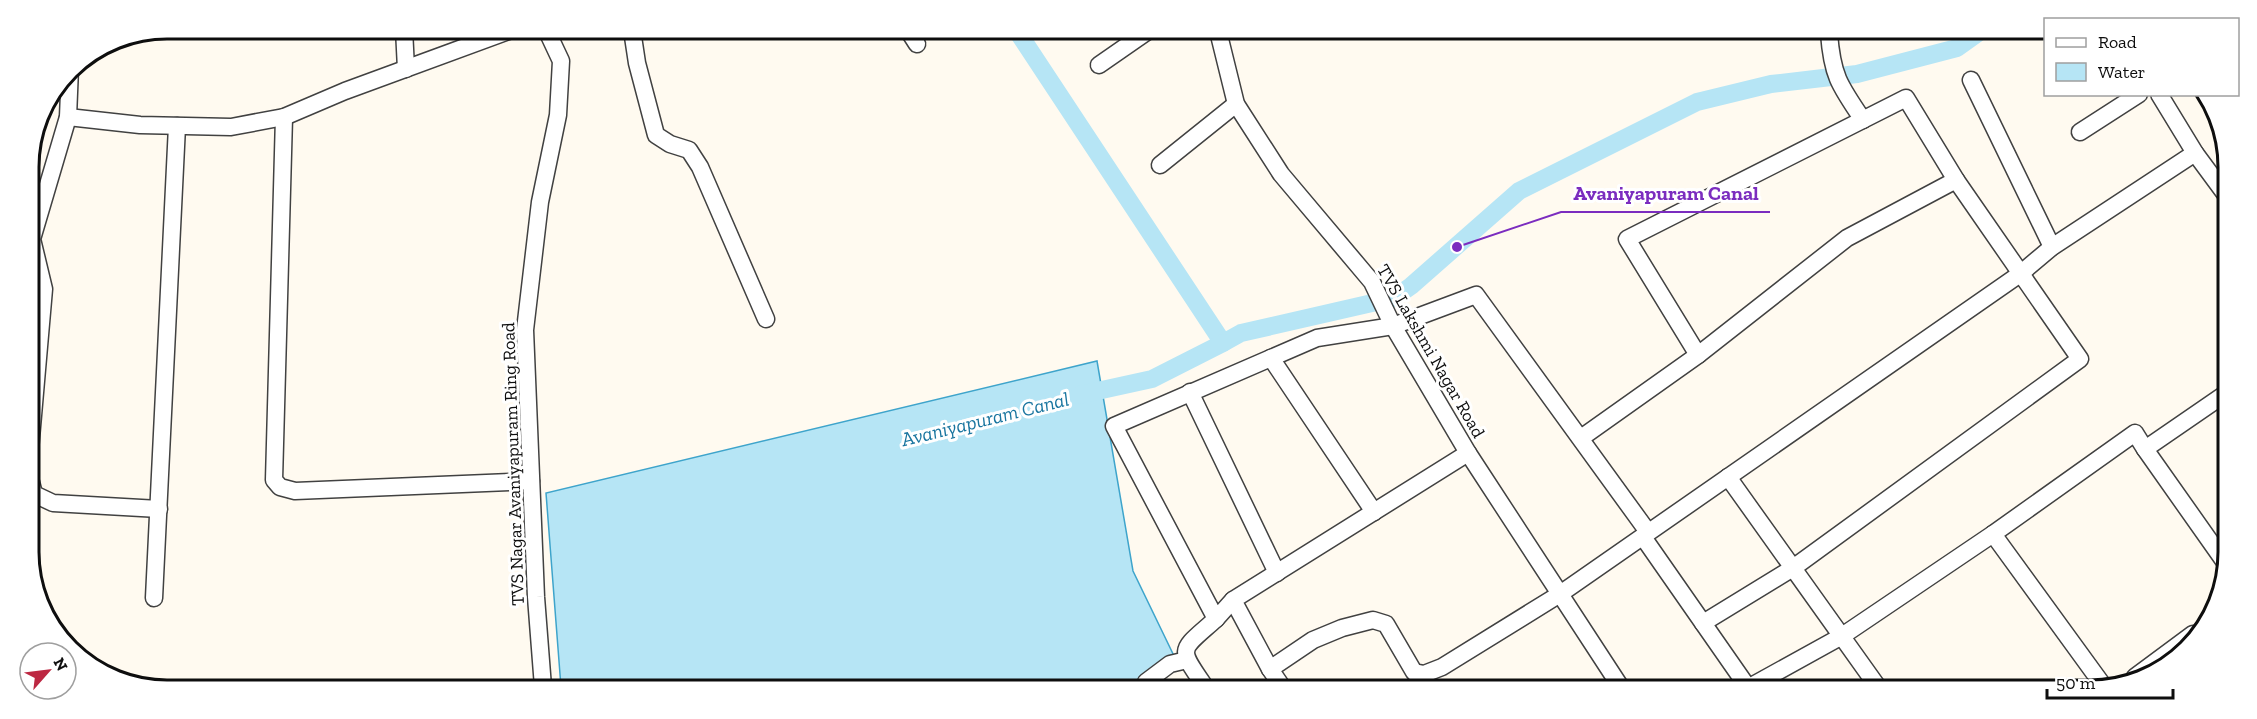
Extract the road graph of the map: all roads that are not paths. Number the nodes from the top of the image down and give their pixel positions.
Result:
1 (404, 39) edge
2 (487, 39) edge
3 (551, 39) edge
4 (633, 39) edge
5 (1136, 39) edge
6 (1220, 39) edge
7 (1829, 39) edge
8 (1099, 65) dead end
9 (406, 69) junction
10 (1971, 80) dead end
11 (69, 85) edge
12 (2136, 96) edge
13 (2160, 96) edge
14 (1236, 104) junction
15 (68, 117) junction
16 (284, 117) junction
17 (1863, 120) junction
18 (177, 126) junction
19 (2080, 132) dead end
20 (2195, 153) junction
21 (1160, 165) dead end
22 (1956, 180) junction
23 (2218, 184) edge
24 (39, 213) edge
25 (2052, 246) junction
26 (39, 270) edge
27 (2020, 274) junction
28 (766, 319) dead end
29 (1393, 326) junction
30 (39, 346) edge
31 (1698, 355) junction
32 (1271, 358) junction
33 (1190, 392) junction
34 (2218, 399) edge
35 (1581, 438) junction
36 (2145, 449) junction
37 (1468, 453) junction
38 (1728, 477) junction
39 (531, 481) junction
40 (39, 496) edge
41 (159, 509) junction
42 (1374, 512) junction
43 (1993, 534) junction
44 (1645, 535) junction
45 (2218, 548) edge
46 (1793, 568) junction
47 (1277, 573) junction
48 (1560, 594) junction
49 (154, 598) dead end
50 (1233, 600) junction
51 (1216, 619) junction
52 (1703, 623) junction
53 (1842, 636) junction
54 (2175, 647) edge
55 (1187, 660) junction
56 (2152, 664) edge
57 (1270, 669) junction
58 (542, 680) edge
59 (1149, 680) edge
60 (1201, 680) edge
61 (1278, 680) edge
62 (1616, 680) edge
63 (1741, 680) edge
64 (1763, 680) edge
65 (1873, 680) edge
66 (2099, 680) edge

1 - 9 street
2 - 9 street
3 - 39 street, TVS Nagar Avaniyapuram Ring Road
4 - 28 street
5 - 8 street
6 - 14 street, TVS Lakshmi Nagar Road
7 - 17 street
9 - 16 street
10 - 25 street
11 - 15 street
12 - 19 street
13 - 20 street
14 - 21 street
14 - 29 street, TVS Lakshmi Nagar Road
15 - 18 street
15 - 24 street
16 - 18 street
16 - 39 street
17 - 22 street
17 - 31 street
18 - 41 street
20 - 23 street
20 - 25 street
22 - 27 street
22 - 31 street
25 - 27 street
26 - 30 street
27 - 38 street
27 - 46 street
29 - 32 street
29 - 35 street
29 - 37 street, TVS Lakshmi Nagar Road
31 - 35 street
32 - 33 street
32 - 42 street
33 - 47 street
33 - 51 street
34 - 36 street
35 - 44 street
36 - 43 street
36 - 45 street
37 - 42 street
37 - 48 street, TVS Lakshmi Nagar Road
38 - 44 street
38 - 46 street
39 - 58 street, TVS Nagar Avaniyapuram Ring Road
40 - 41 street
41 - 49 street
42 - 47 street
43 - 53 street
43 - 66 street
44 - 48 street
44 - 52 street
46 - 52 street
46 - 53 street
47 - 50 street
48 - 57 street
48 - 62 street, TVS Lakshmi Nagar Road
50 - 51 street
50 - 57 street
51 - 55 street
52 - 63 street
53 - 64 street
53 - 65 street
54 - 56 street
55 - 59 street
55 - 60 street
57 - 61 street

